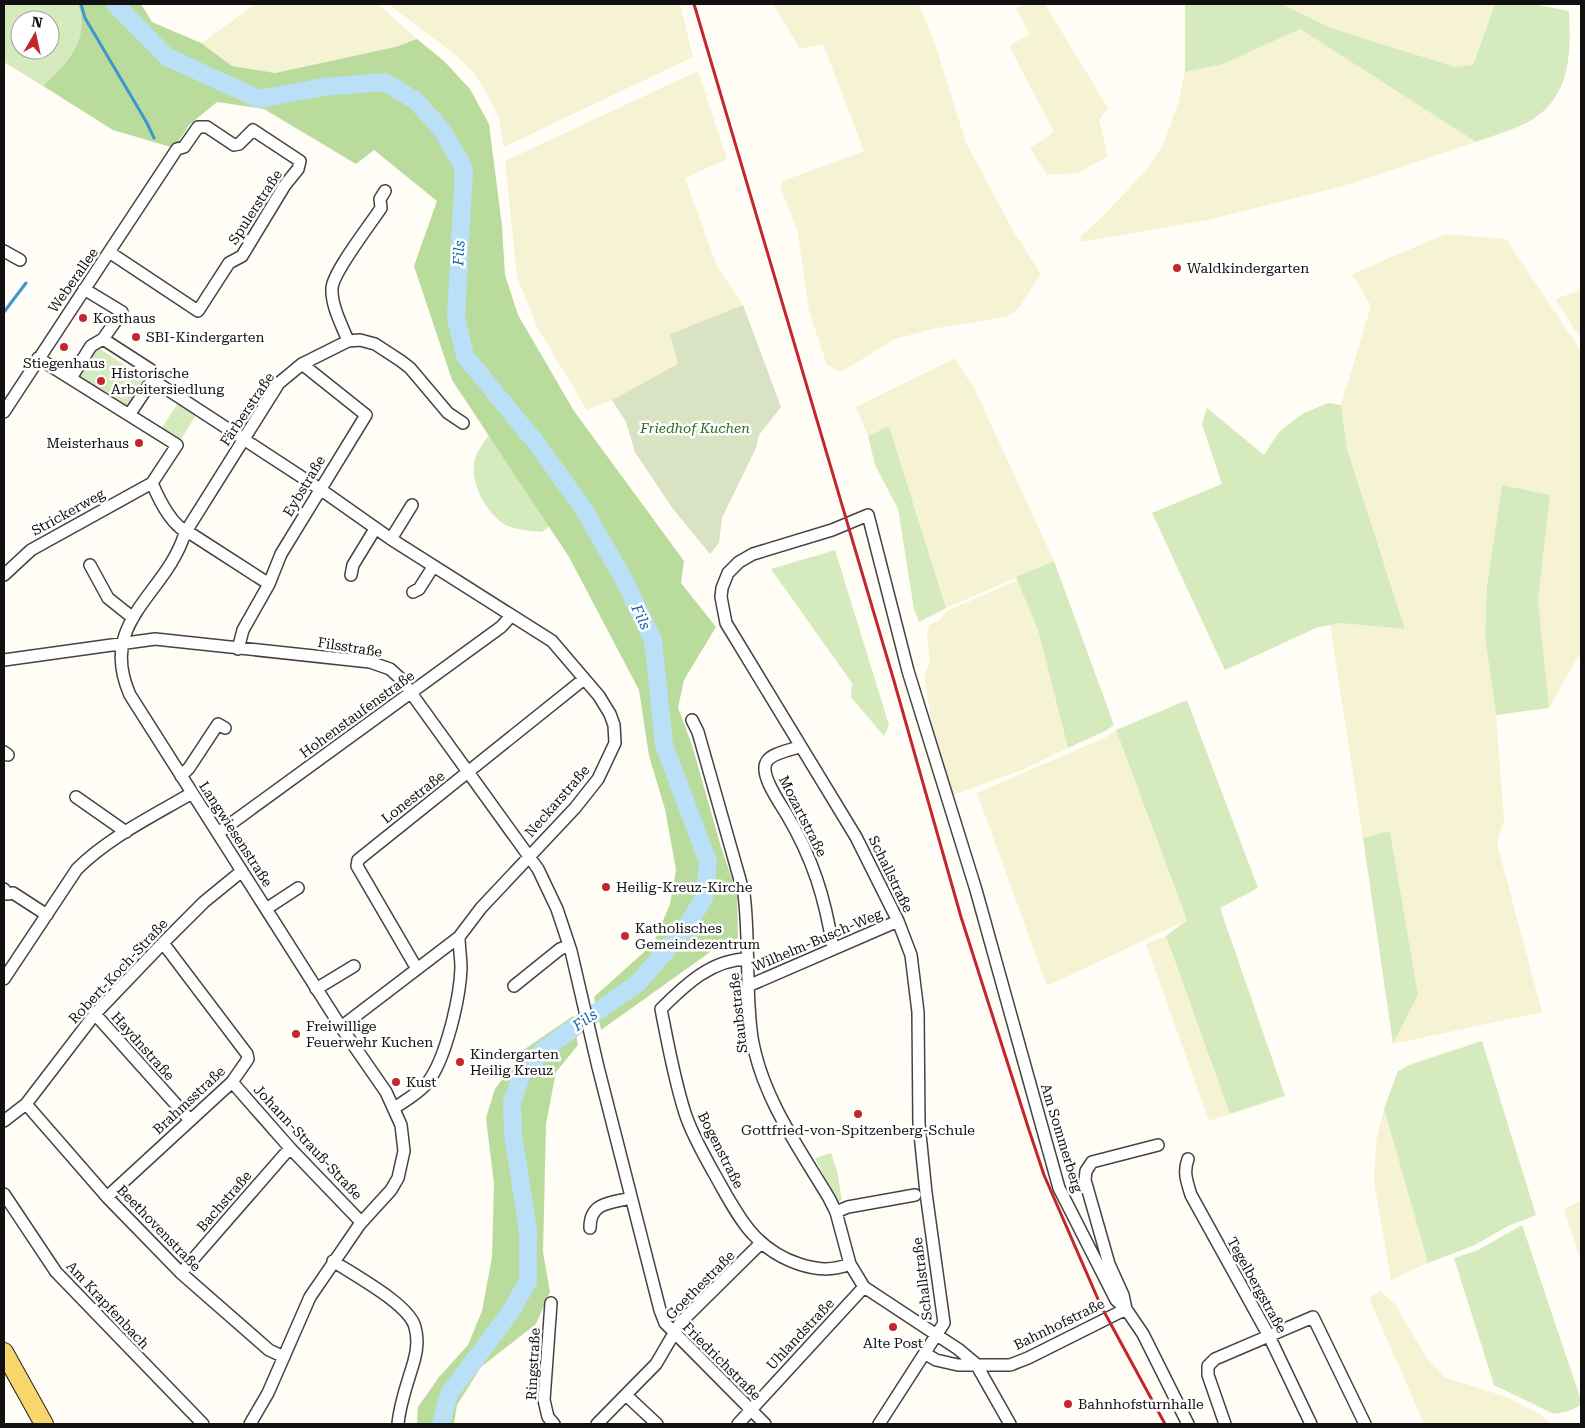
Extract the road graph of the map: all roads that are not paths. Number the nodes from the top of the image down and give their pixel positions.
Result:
1 (385, 191) dead end
2 (4, 251) edge
3 (109, 252) junction
4 (20, 260) dead end
5 (84, 288) junction
6 (198, 311) joint
7 (103, 339) junction
8 (348, 341) junction
9 (38, 358) junction
10 (302, 364) junction
11 (70, 378) junction
12 (153, 379) junction
13 (4, 412) edge
14 (129, 415) junction
15 (463, 424) dead end
16 (244, 439) junction
17 (152, 483) junction
18 (320, 489) junction
19 (412, 505) dead end
20 (375, 529) junction
21 (832, 530) joint
22 (185, 533) junction
23 (391, 539) junction
24 (90, 565) dead end
25 (434, 567) junction
26 (4, 575) edge
27 (351, 575) dead end
28 (269, 584) junction
29 (413, 592) dead end
30 (511, 616) junction
31 (133, 618) junction
32 (122, 642) junction
33 (238, 649) junction
34 (4, 660) edge
35 (584, 679) junction
36 (412, 693) junction
37 (692, 720) dead end
38 (224, 728) dead end
39 (799, 746) junction
40 (469, 773) junction
41 (181, 776) junction
42 (192, 794) junction
43 (76, 797) dead end
44 (126, 832) junction
45 (218, 833) junction
46 (528, 856) junction
47 (242, 871) junction
48 (298, 888) dead end
49 (7, 890) edge
50 (266, 909) junction
51 (47, 915) junction
52 (898, 921) junction
53 (458, 937) junction
54 (162, 943) junction
55 (569, 946) junction
56 (833, 948) junction
57 (748, 959) junction
58 (354, 966) dead end
59 (417, 969) junction
60 (4, 979) edge
61 (514, 986) dead end
62 (748, 986) junction
63 (316, 989) junction
64 (95, 1014) junction
65 (340, 1027) junction
66 (590, 1034) joint
67 (232, 1082) junction
68 (26, 1104) junction
69 (394, 1108) junction
70 (190, 1120) junction
71 (4, 1121) edge
72 (1158, 1144) dead end
73 (290, 1148) junction
74 (1188, 1159) dead end
75 (4, 1194) edge
76 (915, 1195) dead end
77 (107, 1197) junction
78 (631, 1198) junction
79 (836, 1212) junction
80 (362, 1222) junction
81 (590, 1228) dead end
82 (760, 1244) junction
83 (333, 1261) junction
84 (850, 1264) junction
85 (181, 1273) junction
86 (864, 1287) junction
87 (552, 1303) dead end
88 (1126, 1309) junction
89 (673, 1333) junction
90 (938, 1336) junction
91 (1269, 1336) junction
92 (4, 1352) edge
93 (926, 1354) junction
94 (284, 1357) junction
95 (976, 1364) junction
96 (627, 1396) junction
97 (750, 1411) junction
98 (44, 1424) edge
99 (203, 1424) edge
100 (250, 1424) edge
101 (398, 1424) edge
102 (554, 1424) edge
103 (598, 1424) edge
104 (657, 1424) edge
105 (738, 1424) edge
106 (765, 1424) edge
107 (879, 1424) edge
108 (1010, 1424) edge
109 (1188, 1424) edge
110 (1225, 1424) edge
111 (1311, 1424) edge
112 (1365, 1424) edge

1 - 8 street
2 - 4 street
3 - 5 street, Weberallee
3 - 6 street, Weberallee
3 - 6 street, Spulerstraße
5 - 7 street
5 - 9 street, Weberallee
7 - 11 street
7 - 12 street, Neckarstraße
8 - 10 street, Färberstraße
8 - 15 street
9 - 11 street
9 - 13 street, Weberallee
10 - 16 street, Färberstraße
10 - 18 street, Eybstraße
11 - 14 street
12 - 14 street
12 - 16 street, Neckarstraße
14 - 17 street
16 - 18 street, Neckarstraße
16 - 22 street, Färberstraße
17 - 22 street
17 - 26 street, Strickerweg
18 - 20 street, Neckarstraße
18 - 28 street, Eybstraße
19 - 23 street
20 - 23 street, Neckarstraße
20 - 27 street
21 - 39 street, Schallstraße
21 - 88 street, Am Sommerberg
22 - 28 street
22 - 31 street, Färberstraße
23 - 25 street, Neckarstraße
24 - 31 street
25 - 29 street
25 - 30 street, Neckarstraße
28 - 33 street, Eybstraße
30 - 35 street, Neckarstraße
30 - 36 street, Hohenstaufenstraße
31 - 32 street, Färberstraße
32 - 33 street, Filsstraße
32 - 34 street, Filsstraße
32 - 41 street, Langwiesenstraße
33 - 36 street, Filsstraße
35 - 40 street, Lonestraße
35 - 46 street, Neckarstraße
36 - 40 street, Filsstraße
36 - 45 street, Hohenstaufenstraße
37 - 57 street, Staubstraße
38 - 41 street, Langwiesenstraße
39 - 52 street, Schallstraße
39 - 56 street, Mozartstraße
40 - 46 street, Filsstraße
40 - 59 street, Lonestraße
41 - 42 street, Langwiesenstraße
42 - 44 street
42 - 45 street, Langwiesenstraße
43 - 44 street
44 - 51 street
45 - 47 street, Langwiesenstraße
46 - 53 street, Neckarstraße
46 - 55 street, Filsstraße
47 - 50 street, Langwiesenstraße
47 - 54 street, Robert-Koch-Straße
48 - 50 street, Langwiesenstraße
49 - 51 street
50 - 63 street, Langwiesenstraße
51 - 60 street
52 - 56 street, Wilhelm-Busch-Weg
52 - 90 street, Schallstraße
53 - 59 street, Neckarstraße
53 - 69 street
54 - 64 street, Robert-Koch-Straße
54 - 67 street, Brahmsstraße
55 - 61 street
55 - 66 street, Filsstraße
56 - 62 street, Wilhelm-Busch-Weg
57 - 62 street, Staubstraße
57 - 82 street, Bogenstraße
58 - 63 street
59 - 65 street, Neckarstraße
62 - 79 street, Staubstraße
63 - 65 street, Langwiesenstraße
64 - 68 street, Robert-Koch-Straße
64 - 70 street, Haydnstraße
65 - 69 street, Langwiesenstraße
66 - 78 street, Friedrichstraße
67 - 70 street, Brahmsstraße
67 - 73 street, Johann-Strauß-Straße
68 - 71 street, Robert-Koch-Straße
68 - 77 street, Beethovenstraße
69 - 80 street, Langwiesenstraße
70 - 77 street, Brahmsstraße
72 - 88 street, Am Sommerberg
73 - 80 street, Johann-Strauß-Straße
73 - 85 street, Bachstraße
74 - 91 street, Tegelbergstraße
75 - 99 street, Am Krapfenbach
76 - 79 street
77 - 85 street, Beethovenstraße
78 - 81 street
78 - 89 street, Friedrichstraße
79 - 84 street, Staubstraße
80 - 83 street, Langwiesenstraße
82 - 84 street, Bogenstraße
82 - 89 street, Goethestraße
83 - 94 street, Langwiesenstraße
83 - 101 street
84 - 86 street, Staubstraße
85 - 94 street, Beethovenstraße
86 - 90 street, Staubstraße
86 - 97 street, Uhlandstraße
87 - 102 street, Ringstraße
88 - 95 street, Bahnhofstraße
88 - 109 street, Am Sommerberg
89 - 96 street, Goethestraße
89 - 97 street, Friedrichstraße
90 - 93 street
90 - 95 street
91 - 110 street
91 - 111 street, Tegelbergstraße
91 - 112 street
92 - 98 main road
93 - 95 street, Bahnhofstraße
93 - 107 street
94 - 100 street, Langwiesenstraße
95 - 108 street
96 - 103 street, Goethestraße
96 - 104 street
97 - 105 street, Uhlandstraße
97 - 106 street, Friedrichstraße

